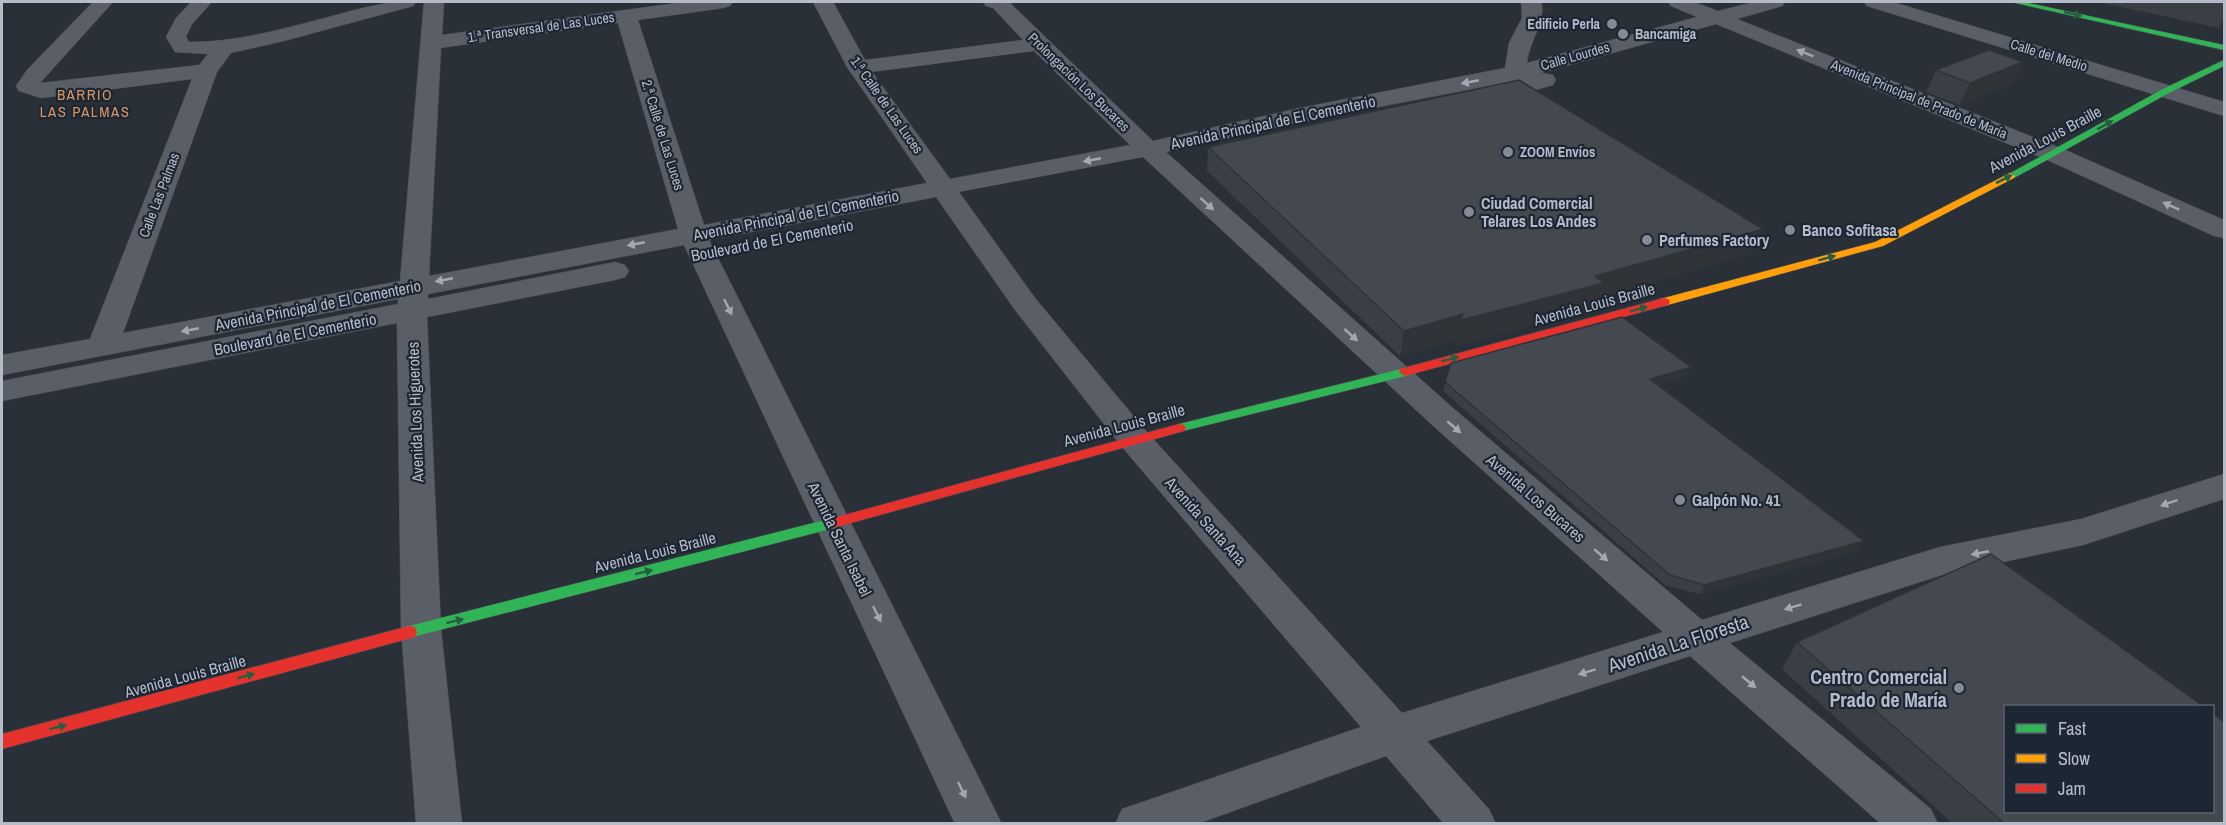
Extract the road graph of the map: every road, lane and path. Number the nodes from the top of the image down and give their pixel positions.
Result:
1 (103, 2) edge
2 (202, 2) edge
3 (406, 2) edge
4 (434, 2) edge
5 (723, 2) edge
6 (823, 2) edge
7 (993, 2) edge
8 (1531, 2) edge
9 (1678, 2) edge
10 (1775, 2) edge
11 (1874, 2) edge
12 (2015, 2) edge
13 (2069, 2) edge
14 (626, 15) junction
15 (1718, 18) junction
16 (2224, 36) edge
17 (430, 43) junction
18 (1038, 44) junction
19 (224, 48) junction
20 (2224, 48) edge
21 (2224, 63) edge
22 (858, 67) junction
23 (206, 71) junction
24 (1515, 73) junction
25 (2166, 91) junction
26 (2224, 109) edge
27 (2054, 154) junction
28 (1157, 157) junction
29 (950, 196) junction
30 (2224, 230) edge
31 (698, 244) junction
32 (412, 299) junction
33 (102, 347) junction
34 (3, 374) edge
35 (1394, 375) junction
36 (1134, 439) junction
37 (2224, 486) edge
38 (833, 523) junction
39 (421, 629) junction
40 (1696, 638) junction
41 (1395, 734) junction
42 (2, 742) edge
43 (439, 824) edge
44 (979, 824) edge
45 (1138, 824) edge
46 (1473, 824) edge
47 (1915, 824) edge

1 - 23 street
2 - 19 street
3 - 19 street
4 - 17 street, Avenida Los Higuerotes
5 - 14 street, 1.ª Transversal de Las Luces
6 - 22 street, 1.ª Calle de Las Luces
7 - 18 street, Prolongación Los Bucares
8 - 24 street
9 - 15 street, Avenida Principal de Prado de María
10 - 15 street, Calle Lourdes
11 - 25 street, Calle del Medio
12 -> 20 street
13 - 16 street
14 - 17 street, 1.ª Transversal de Las Luces
14 - 31 street, 2.ª Calle de Las Luces
15 - 24 street, Calle Lourdes
27 -> 15 street, Avenida Principal de Prado de María
17 - 32 street, Avenida Los Higuerotes
18 - 22 street
18 - 28 street, Prolongación Los Bucares
19 - 23 street, Calle Las Palmas
21 - 25 street, Avenida Louis Braille
22 - 29 street, 1.ª Calle de Las Luces
23 - 33 street, Calle Las Palmas
24 - 28 street, Boulevard de El Cementerio
25 - 26 street, Calle del Medio
27 -> 25 street, Avenida Louis Braille
30 -> 27 street, Avenida Principal de Prado de María
35 -> 27 street, Avenida Louis Braille
28 - 29 street, Boulevard de El Cementerio
28 -> 35 street, Avenida Los Bucares
29 - 31 street, Boulevard de El Cementerio
29 - 36 street, Avenida Santa Ana
31 - 32 street, Avenida Principal de El Cementerio
31 -> 38 street, Avenida Santa Isabel
32 -> 33 street, Avenida Principal de El Cementerio
32 - 34 street, Boulevard de El Cementerio
32 - 39 street, Avenida Los Higuerotes
33 - 34 street, Avenida Principal de El Cementerio
35 - 36 street, Avenida Louis Braille
35 -> 40 street, Avenida Los Bucares
36 - 38 street, Avenida Louis Braille
36 - 41 street, Avenida Santa Ana
37 -> 40 street, Avenida La Floresta
39 -> 38 street, Avenida Louis Braille
38 -> 44 street, Avenida Santa Isabel
42 -> 39 street, Avenida Louis Braille
39 - 43 street, Avenida Los Higuerotes
40 -> 41 street, Avenida La Floresta
40 -> 47 street, Avenida Los Bucares
41 - 45 street, Avenida La Floresta
41 - 46 street, Avenida Santa Ana

